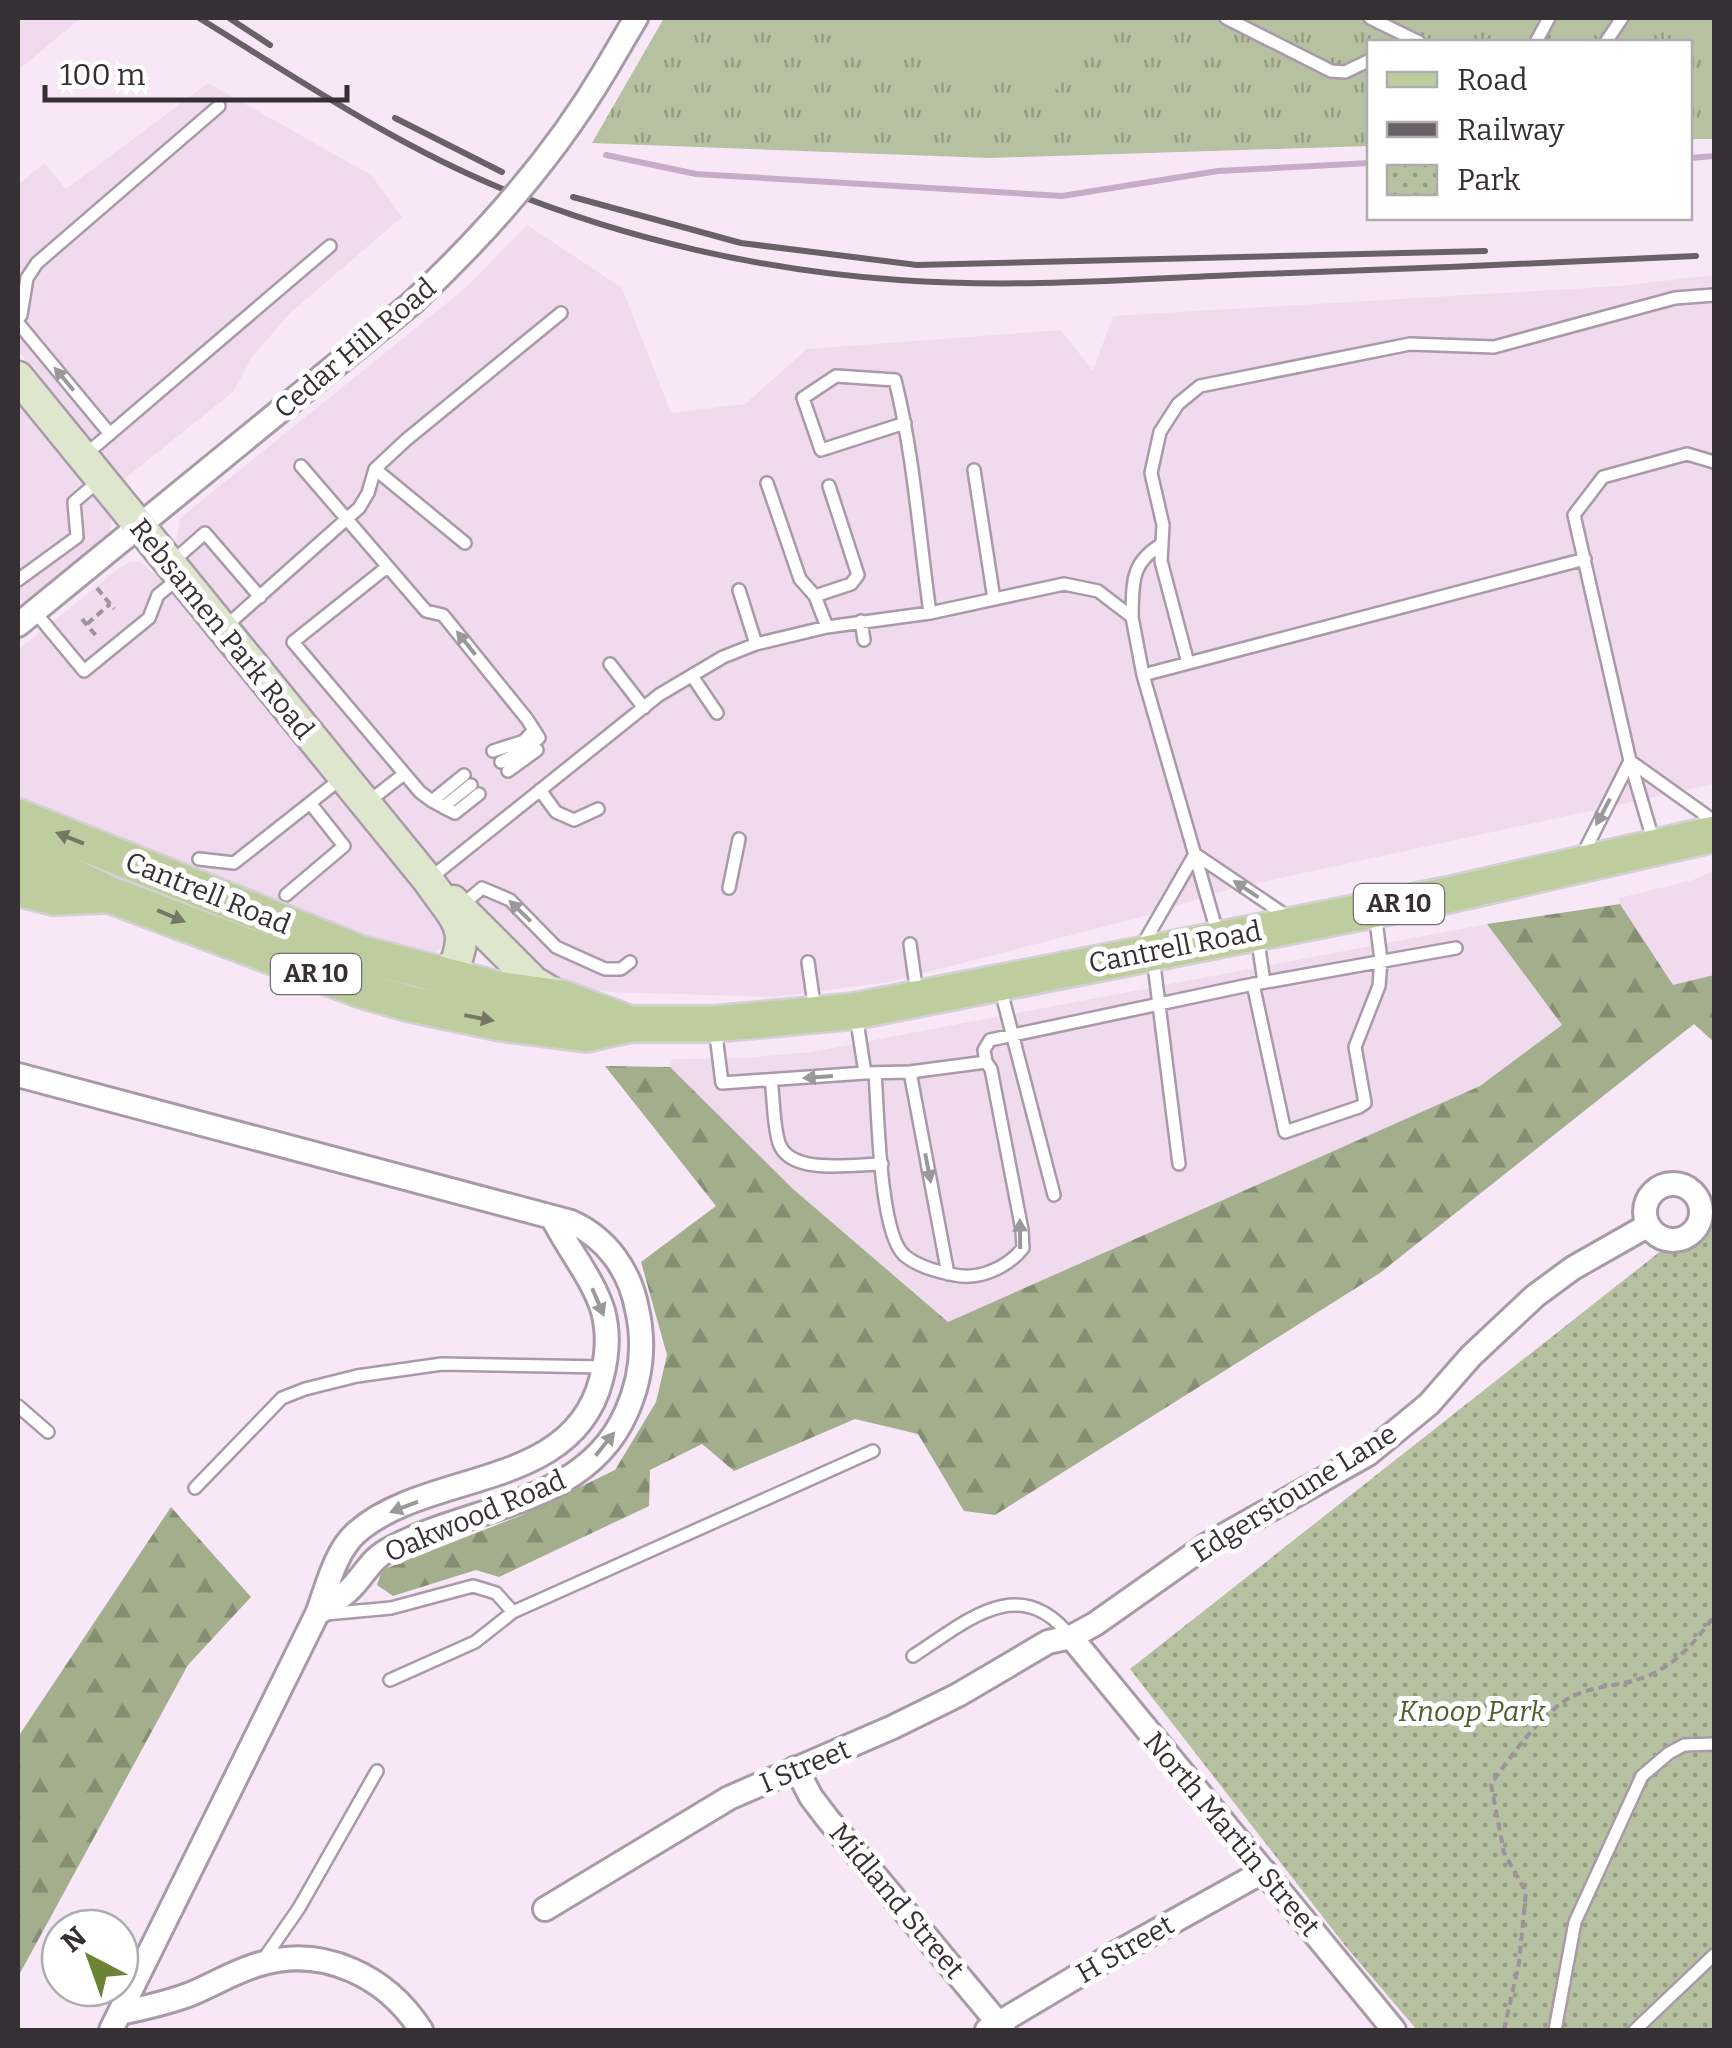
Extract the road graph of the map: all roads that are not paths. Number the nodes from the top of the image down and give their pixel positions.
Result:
1 (636, 18) edge
2 (1226, 18) edge
3 (1370, 18) edge
4 (1549, 18) edge
5 (1622, 18) edge
6 (1399, 39) edge
7 (1537, 40) edge
8 (1607, 40) edge
9 (1367, 61) edge
10 (219, 106) dead end
11 (330, 246) dead end
12 (1714, 295) edge
13 (561, 313) dead end
14 (18, 321) edge
15 (18, 377) edge
16 (906, 423) junction
17 (110, 434) junction
18 (1714, 462) edge
19 (300, 466) dead end
20 (91, 468) junction
21 (375, 469) junction
22 (974, 470) dead end
23 (766, 483) dead end
24 (828, 486) dead end
25 (346, 522) junction
26 (139, 528) junction
27 (464, 543) dead end
28 (1162, 544) junction
29 (64, 548) junction
30 (1585, 559) junction
31 (387, 568) junction
32 (174, 571) junction
33 (84, 572) junction
34 (18, 580) edge
35 (738, 590) dead end
36 (815, 596) junction
37 (260, 597) junction
38 (994, 599) junction
39 (930, 613) junction
40 (1132, 617) junction
41 (26, 618) edge
42 (861, 621) junction
43 (826, 627) junction
44 (222, 630) junction
45 (864, 640) dead end
46 (756, 644) junction
47 (1188, 663) junction
48 (610, 664) dead end
49 (1143, 675) junction
50 (692, 676) junction
51 (644, 708) junction
52 (717, 713) dead end
53 (536, 734) junction
54 (1630, 761) junction
55 (404, 774) junction
56 (343, 777) junction
57 (540, 790) junction
58 (310, 803) junction
59 (365, 804) junction
60 (437, 804) junction
61 (598, 809) dead end
62 (18, 817) edge
63 (1714, 821) edge
64 (1714, 834) edge
65 (739, 839) dead end
66 (1655, 849) junction
67 (18, 850) edge
68 (1195, 854) junction
69 (200, 858) dead end
70 (1578, 864) junction
71 (428, 880) junction
72 (18, 888) edge
73 (729, 888) dead end
74 (110, 894) junction
75 (286, 895) dead end
76 (459, 907) junction
77 (1375, 908) junction
78 (1298, 924) junction
79 (1256, 930) junction
80 (1219, 939) junction
81 (910, 944) dead end
82 (1456, 948) dead end
83 (1145, 954) junction
84 (1381, 960) junction
85 (630, 962) dead end
86 (808, 962) dead end
87 (448, 978) junction
88 (998, 982) junction
89 (1258, 983) junction
90 (560, 998) junction
91 (918, 999) junction
92 (1158, 1005) junction
93 (856, 1011) junction
94 (816, 1016) junction
95 (631, 1024) junction
96 (714, 1024) junction
97 (1014, 1034) junction
98 (986, 1062) junction
99 (910, 1072) junction
100 (870, 1073) junction
101 (18, 1074) edge
102 (771, 1080) junction
103 (882, 1164) junction
104 (1179, 1164) dead end
105 (1054, 1195) dead end
106 (552, 1216) junction
107 (1647, 1226) dead end
108 (948, 1274) junction
109 (604, 1367) junction
110 (18, 1406) edge
111 (48, 1432) dead end
112 (873, 1451) dead end
113 (195, 1488) dead end
114 (513, 1612) junction
115 (317, 1614) junction
116 (1070, 1637) junction
117 (913, 1656) dead end
118 (390, 1680) dead end
119 (1714, 1744) edge
120 (796, 1768) junction
121 (377, 1771) dead end
122 (1264, 1871) junction
123 (545, 1909) dead end
124 (1714, 1955) edge
125 (260, 1964) junction
126 (115, 2022) edge
127 (996, 2028) edge
128 (421, 2030) edge
129 (1394, 2030) edge
130 (1555, 2030) edge
131 (1634, 2030) edge

1 - 26 street, Cedar Hill Road, bridge
2 - 9 lane
3 - 6 lane
4 - 7 lane
5 - 8 lane
10 - 14 lane
11 - 17 lane
12 - 28 lane
13 - 21 lane
17 -> 14 lane
15 - 20 street, Rebsamen Park Road
16 - 16 lane
16 - 39 lane
17 - 20 lane
18 - 30 lane
19 - 25 lane
20 - 26 street, Rebsamen Park Road
20 - 29 lane
21 - 25 lane
21 - 27 lane
22 - 38 lane
23 - 36 lane
24 - 36 lane
25 - 31 lane
25 - 37 lane
26 - 32 street, Rebsamen Park Road
26 - 33 street, Cedar Hill Road
28 - 40 lane
28 - 47 lane
29 - 33 lane
29 - 34 lane
30 - 47 lane
30 - 54 lane
53 -> 31 lane
31 - 55 lane
32 - 37 lane
32 - 41 lane
32 - 44 street, Rebsamen Park Road
33 - 41 street, Cedar Hill Road
35 - 46 lane
36 - 43 lane
37 - 44 lane
38 - 39 lane
38 - 40 lane
39 - 42 lane
40 - 49 lane
42 - 43 lane
42 - 45 lane
43 - 46 lane
44 - 56 street, Rebsamen Park Road
46 - 50 lane
47 - 49 lane
48 - 51 lane
49 - 68 lane
50 - 51 lane
50 - 52 lane
51 - 57 lane
53 - 53 lane
54 - 63 lane
54 - 66 lane
54 -> 70 lane
55 - 59 lane
55 - 60 lane
56 - 58 lane
56 - 59 street, Rebsamen Park Road
57 - 61 lane
57 - 71 lane
58 - 69 lane
58 - 75 lane
59 - 71 street, Rebsamen Park Road
60 - 60 lane
87 -> 62 main road, Cantrell Road / AR 10
64 - 66 main road, Cantrell Road / AR 10
65 - 73 lane
66 - 70 main road, Cantrell Road / AR 10
67 - 74 main road, Cantrell Road / AR 10
78 -> 68 lane
68 - 80 lane
68 - 83 lane
70 - 77 main road, Cantrell Road / AR 10
71 - 76 street, Rebsamen Park Road
71 - 87 street, Rebsamen Park Road
72 - 74 main road
74 -> 95 main road, Cantrell Road / AR 10
85 -> 76 lane
76 - 90 street, Rebsamen Park Road
77 - 78 main road, Cantrell Road / AR 10
77 - 84 lane
78 - 79 main road, Cantrell Road / AR 10
79 - 80 main road, Cantrell Road / AR 10
79 - 89 lane
80 - 83 main road, Cantrell Road / AR 10
81 - 91 lane
82 - 84 lane
83 - 88 main road, Cantrell Road / AR 10
83 - 92 lane
84 - 89 lane
84 - 89 lane
86 - 94 lane
87 - 90 main road, Cantrell Road / AR 10
88 - 91 main road, Cantrell Road / AR 10
88 - 97 lane
89 - 92 lane
90 - 95 main road, Cantrell Road / AR 10
91 - 93 main road, Cantrell Road / AR 10
92 - 97 lane
92 - 104 lane
93 - 94 main road, Cantrell Road / AR 10
93 - 100 lane
94 - 96 main road, Cantrell Road / AR 10
95 - 96 main road, Cantrell Road / AR 10
96 - 102 lane
97 - 98 lane
97 - 105 lane
98 - 99 lane
108 -> 98 lane
99 - 100 lane
99 -> 108 lane
100 -> 102 lane
100 - 103 lane
101 - 106 street, Oakwood Road
102 - 103 lane
103 - 108 lane
106 -> 109 street, Oakwood Road
115 -> 106 street, Oakwood Road
107 - 116 street, Edgerstoune Lane
109 - 113 lane
109 -> 115 street, Oakwood Road
110 - 111 lane
112 - 114 lane
114 - 115 lane
114 - 118 lane
115 - 126 street, Oakwood Road
116 - 117 lane
116 - 120 street, I Street
116 - 122 street, North Martin Street
119 - 130 lane
120 - 123 street, I Street
120 - 127 street, Midland Street
121 - 125 lane
122 - 127 street, H Street
122 - 129 street, North Martin Street
124 - 131 lane
125 - 126 street
125 - 128 street

